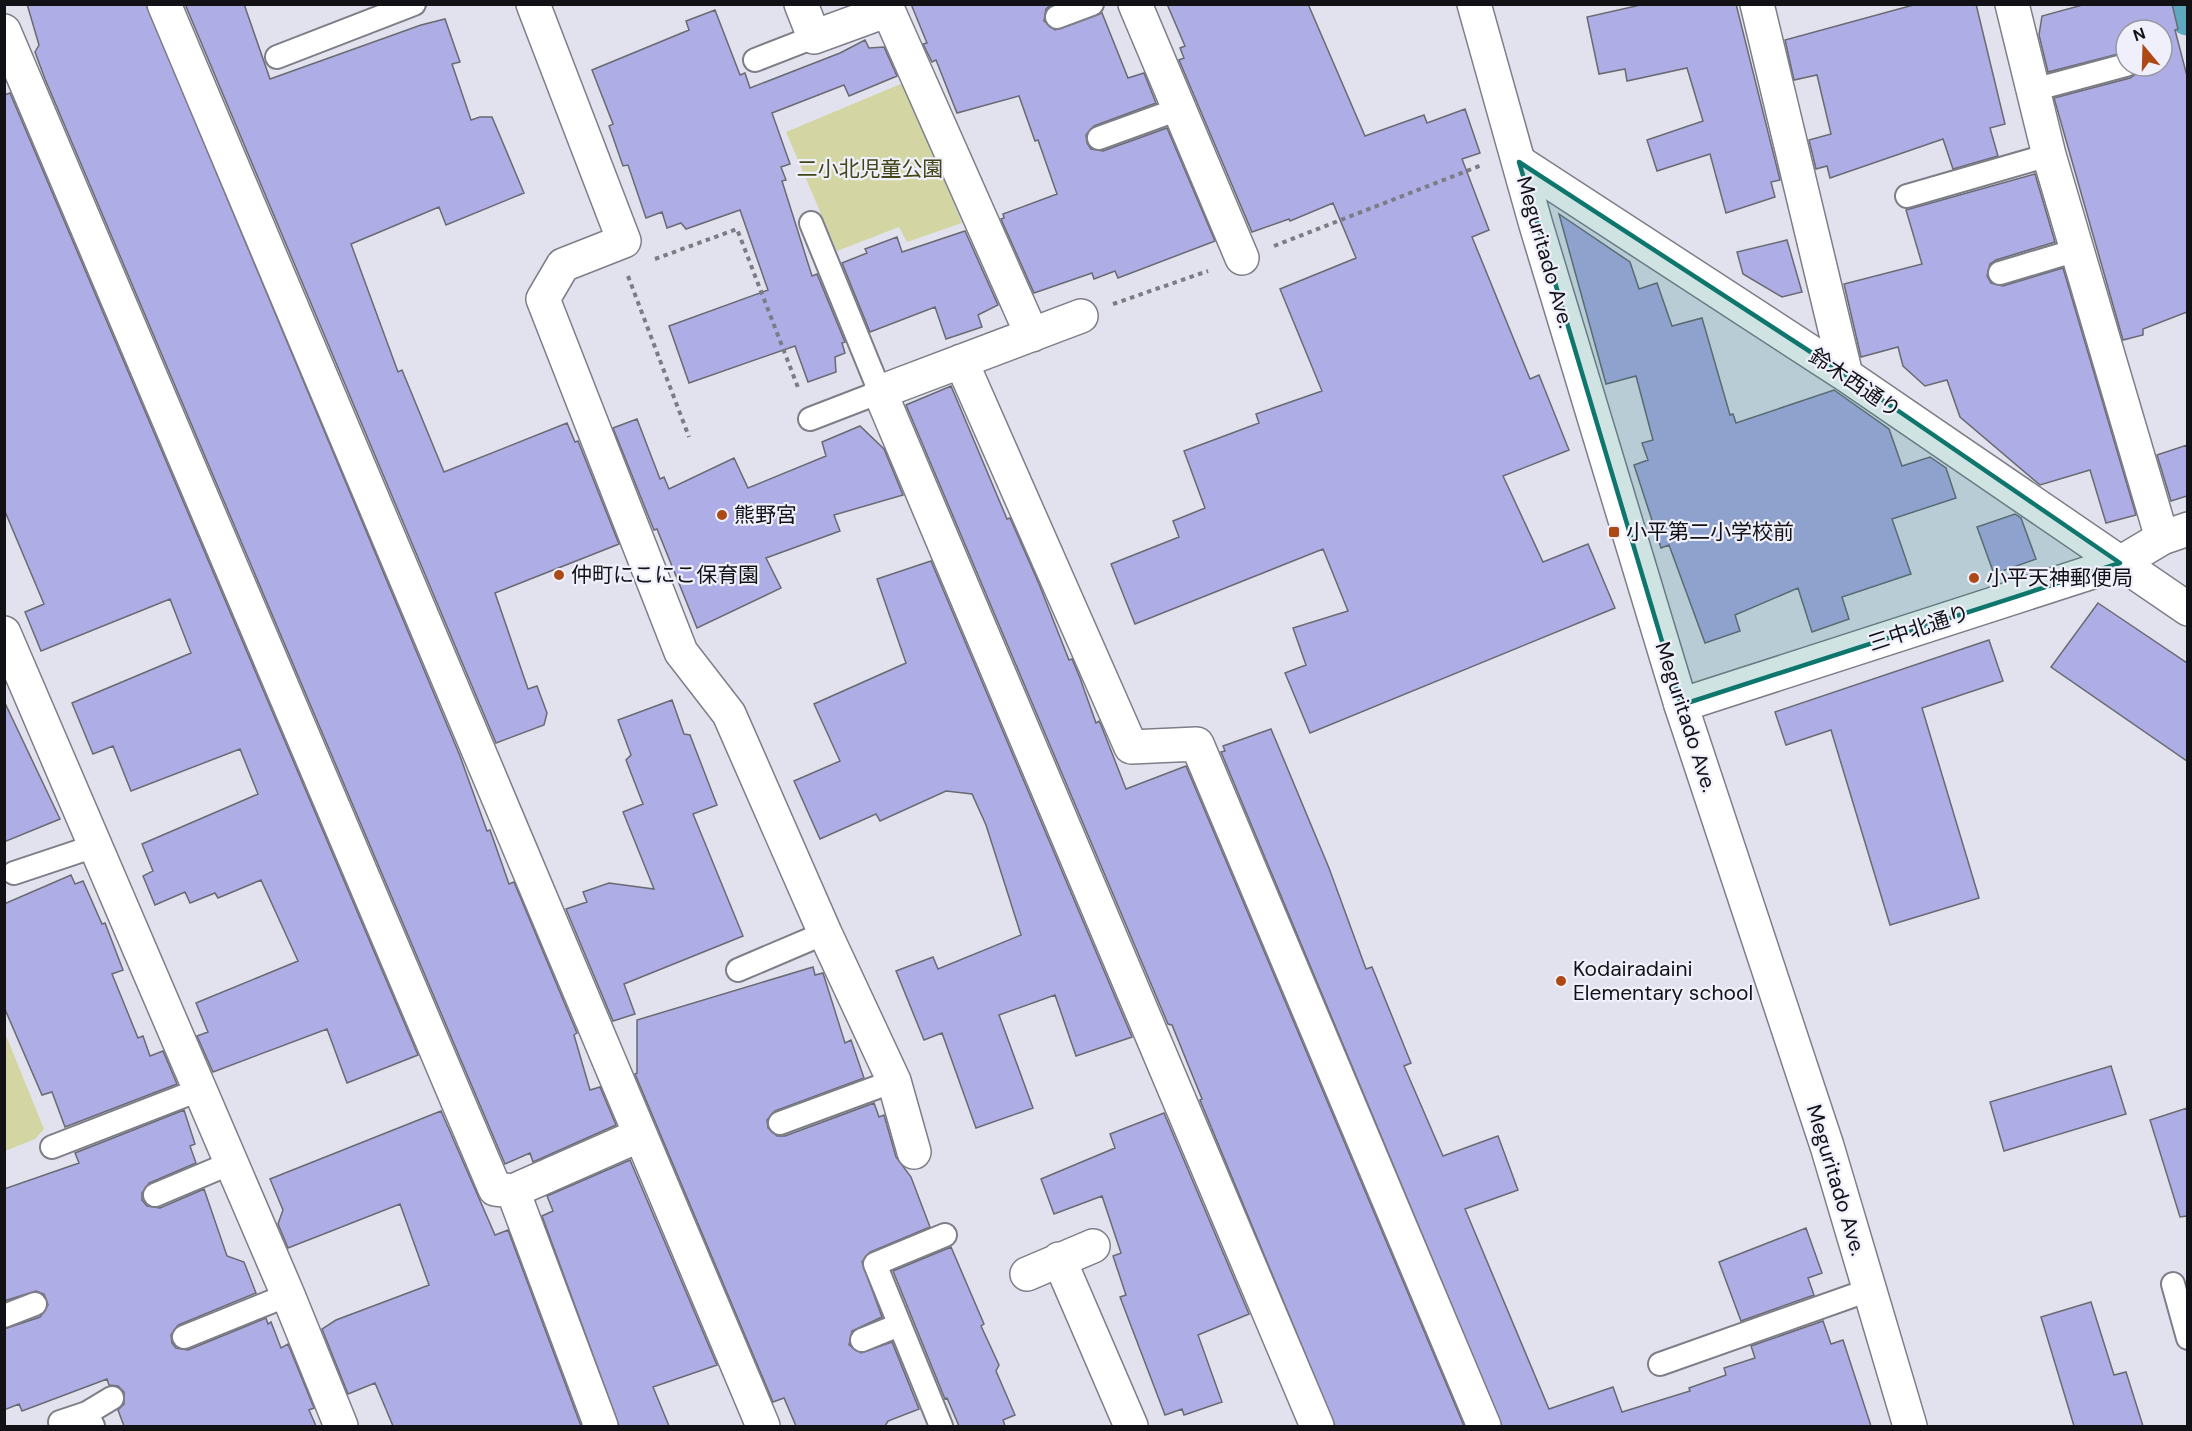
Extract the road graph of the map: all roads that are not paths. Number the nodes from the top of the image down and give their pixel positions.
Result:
1 (164, 4) edge
2 (414, 4) edge
3 (533, 4) edge
4 (801, 4) edge
5 (1092, 4) edge
6 (1135, 4) edge
7 (1474, 4) edge
8 (2012, 4) edge
9 (1762, 6) edge
10 (1056, 17) dead end
11 (4, 31) edge
12 (814, 37) junction
13 (277, 57) dead end
14 (755, 60) dead end
15 (2114, 68) edge
16 (2033, 90) junction
17 (1179, 109) junction
18 (1099, 138) dead end
19 (2049, 155) junction
20 (1518, 158) junction
21 (1907, 196) dead end
22 (811, 223) dead end
23 (2077, 250) junction
24 (1242, 258) road end
25 (2000, 273) dead end
26 (1081, 316) road end
27 (1032, 335) junction
28 (961, 361) junction
29 (1846, 375) junction
30 (880, 392) junction
31 (810, 419) road end
32 (2175, 534) edge
33 (2120, 563) junction
34 (2187, 609) edge
35 (4, 633) edge
36 (1681, 705) junction
37 (95, 846) junction
38 (14, 873) dead end
39 (825, 933) junction
40 (738, 970) dead end
41 (894, 1081) junction
42 (199, 1090) junction
43 (780, 1123) dead end
44 (640, 1135) junction
45 (52, 1147) dead end
46 (914, 1152) dead end
47 (231, 1163) junction
48 (513, 1191) junction
49 (155, 1195) dead end
50 (945, 1235) dead end
51 (1093, 1245) dead end
52 (1059, 1259) junction
53 (1027, 1274) dead end
54 (2173, 1284) dead end
55 (1869, 1290) junction
56 (288, 1295) junction
57 (35, 1305) dead end
58 (4, 1316) edge
59 (899, 1325) junction
60 (184, 1337) dead end
61 (2187, 1338) edge
62 (862, 1340) dead end
63 (1660, 1364) dead end
64 (112, 1398) dead end
65 (90, 1420) edge
66 (60, 1422) dead end
67 (341, 1426) edge
68 (601, 1426) edge
69 (764, 1426) edge
70 (941, 1426) edge
71 (1131, 1426) edge
72 (1317, 1426) edge
73 (1484, 1426) edge
74 (1910, 1426) edge

1 - 44 street
2 - 13 lane
3 - 39 street
4 - 12 street
5 - 10 lane
6 - 17 street
7 - 20 street, Meguritado Ave.
8 - 16 street
9 - 29 street
11 - 48 street
12 - 14 lane
12 - 27 street
15 - 16 lane
16 - 19 street
17 - 18 lane
17 - 24 street
19 - 21 lane
19 - 23 street
20 - 29 street, 鈴木西通り
20 - 36 street, Meguritado Ave.
22 - 30 lane
23 - 25 lane
23 - 32 street
26 - 27 street
27 - 28 street
28 - 30 street
28 - 73 street
29 - 33 street, 鈴木西通り
30 - 31 lane
30 - 72 street
32 - 33 street, 三中北通り
33 - 34 street, 鈴木西通り
33 - 36 street, 三中北通り
35 - 37 street
36 - 55 street, Meguritado Ave.
37 - 38 lane
37 - 42 street
39 - 40 lane
39 - 41 street
41 - 43 lane
41 - 46 street
42 - 45 lane
42 - 47 street
44 - 48 street
44 - 69 street
47 - 49 lane
47 - 56 street
48 - 68 street
50 - 59 lane
51 - 52 street
52 - 53 street
52 - 71 street
54 - 61 lane
55 - 63 lane
55 - 74 street, Meguritado Ave.
56 - 60 lane
56 - 67 street
57 - 58 lane
59 - 62 lane
59 - 70 lane
64 - 65 lane
65 - 66 lane

